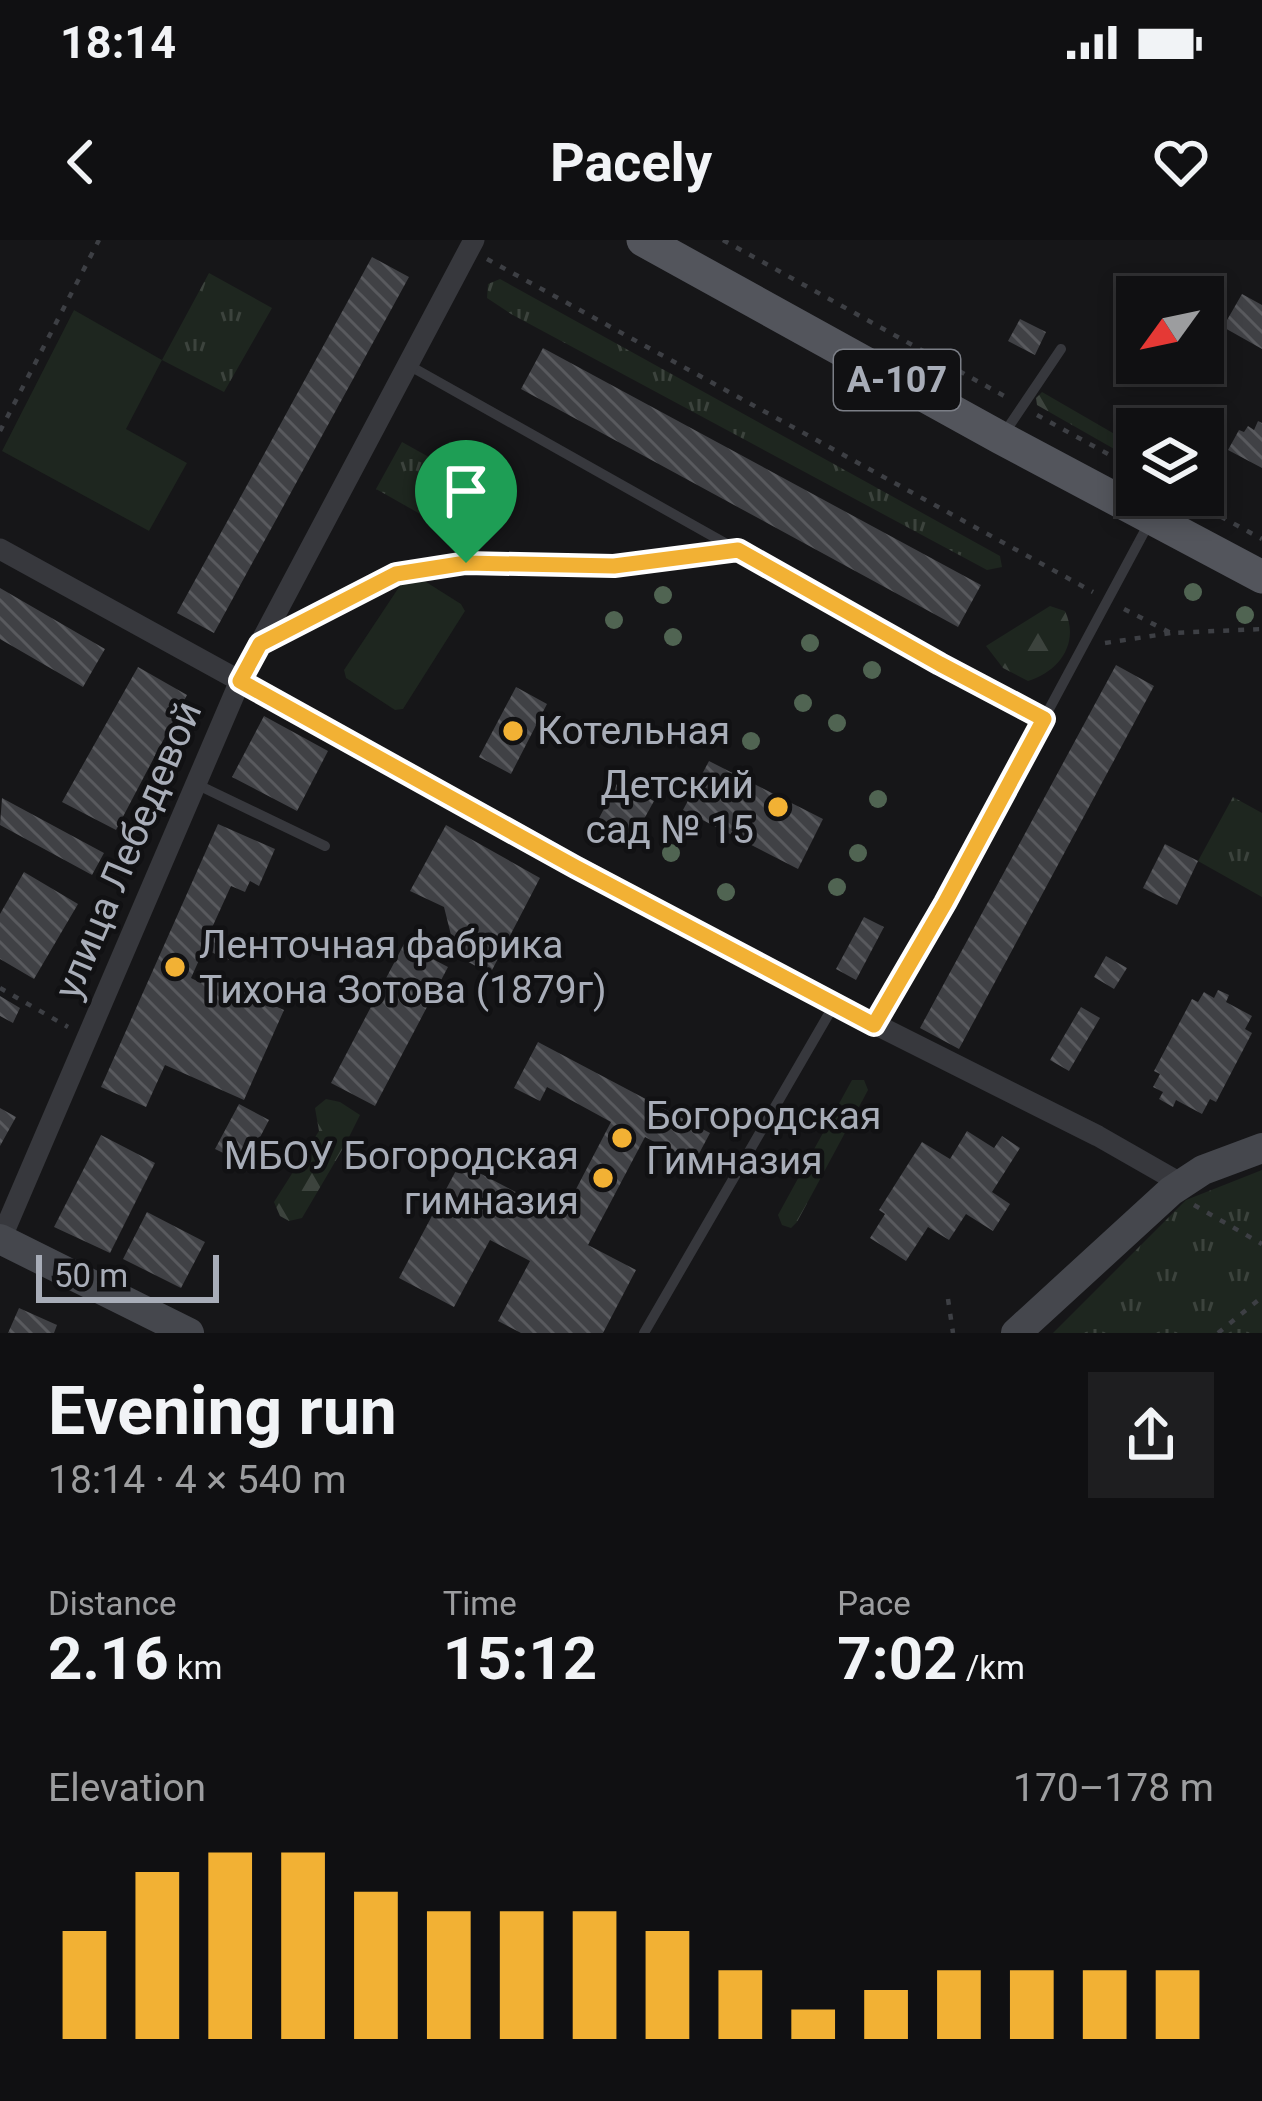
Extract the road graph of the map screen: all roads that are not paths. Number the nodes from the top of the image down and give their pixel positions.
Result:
1 (643, 240) edge
2 (472, 245) edge
3 (1061, 349) dead end
4 (410, 366) junction
5 (1001, 438) junction
6 (1152, 517) junction
7 (0, 549) edge
8 (1259, 569) edge
9 (240, 681) junction
10 (1044, 719) junction
11 (196, 784) junction
12 (325, 846) dead end
13 (834, 1005) junction
14 (874, 1025) junction
15 (1262, 1148) edge
16 (1184, 1192) junction
17 (0, 1240) edge
18 (189, 1333) edge
19 (644, 1333) edge
20 (1016, 1333) edge

1 - 5 main road, А-107
2 - 4 street, улица Лебедевой
3 - 5 lane
4 - 9 street, улица Лебедевой
4 - 10 lane
5 - 6 main road, А-107
6 - 8 main road, А-107
6 - 10 lane
7 - 9 street
9 - 11 street, улица Лебедевой
9 - 13 street
10 - 14 lane
11 - 12 lane
11 - 17 street, улица Лебедевой
13 - 14 street
13 - 19 lane
14 - 16 street
15 - 16 street
16 - 20 street
17 - 18 street

